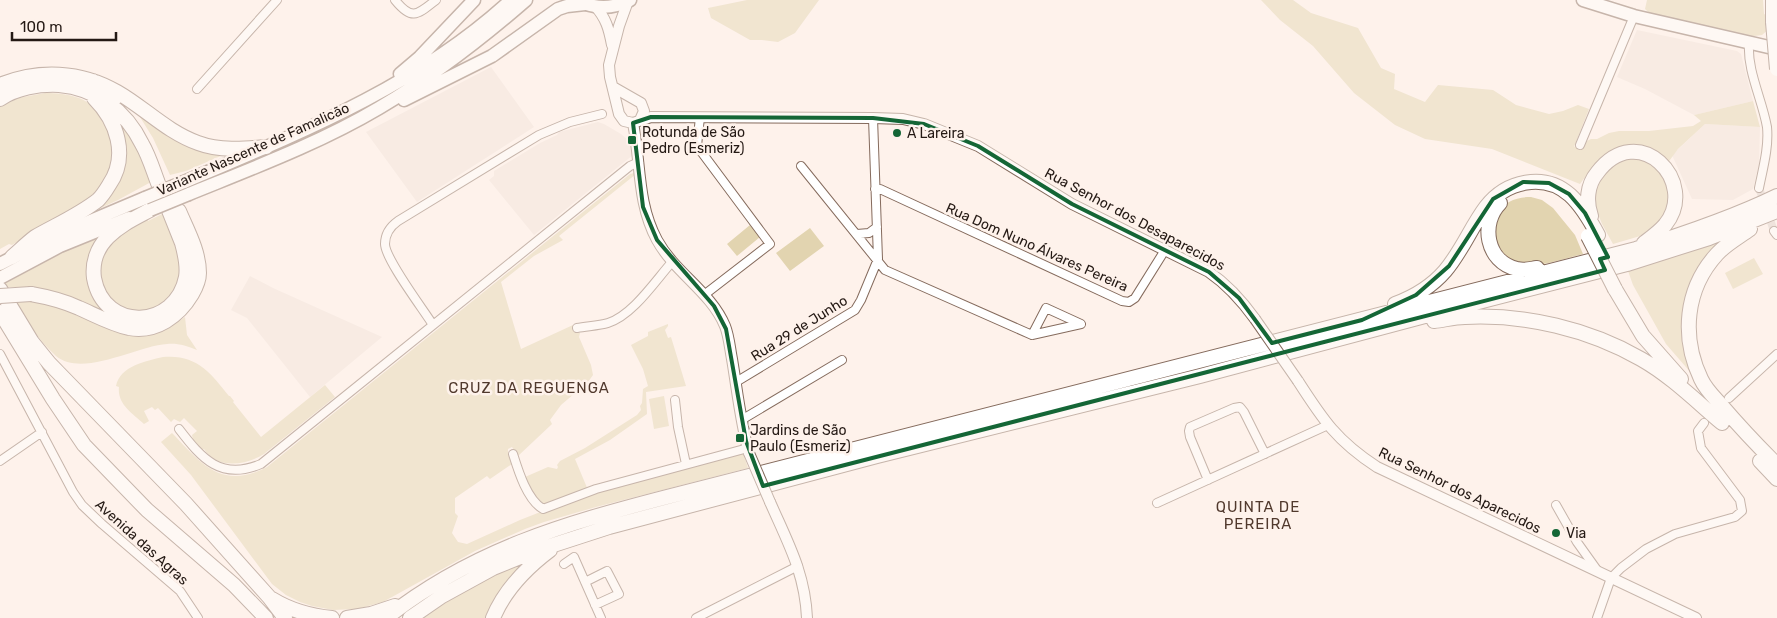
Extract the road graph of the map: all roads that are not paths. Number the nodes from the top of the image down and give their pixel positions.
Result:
1 (277, 0) edge
2 (395, 0) edge
3 (436, 0) edge
4 (474, 0) edge
5 (511, 0) edge
6 (526, 0) edge
7 (1582, 0) edge
8 (1773, 0) edge
9 (629, 1) edge
10 (586, 3) edge
11 (1634, 16) junction
12 (1749, 43) junction
13 (613, 48) junction
14 (1777, 49) edge
15 (1777, 68) edge
16 (0, 85) edge
17 (91, 87) junction
18 (612, 87) junction
19 (197, 89) dead end
20 (632, 98) junction
21 (0, 99) edge
22 (364, 101) junction
23 (643, 106) junction
24 (619, 110) junction
25 (602, 114) dead end
26 (700, 117) junction
27 (669, 118) junction
28 (873, 118) junction
29 (636, 121) junction
30 (351, 123) junction
31 (1580, 145) dead end
32 (266, 148) junction
33 (639, 162) junction
34 (801, 166) dead end
35 (1759, 188) tunnel mouth
36 (876, 190) junction
37 (1777, 196) edge
38 (147, 204) junction
39 (1777, 213) edge
40 (877, 227) junction
41 (857, 234) junction
42 (1593, 236) junction
43 (1636, 249) junction
44 (1165, 250) junction
45 (878, 259) junction
46 (672, 262) junction
47 (10, 263) edge
48 (1556, 270) junction
49 (0, 278) edge
50 (1619, 288) junction
51 (0, 289) edge
52 (704, 295) junction
53 (0, 296) edge
54 (0, 312) edge
55 (1362, 320) junction
56 (1400, 322) junction
57 (433, 325) junction
58 (577, 328) dead end
59 (1032, 335) junction
60 (0, 354) edge
61 (1777, 354) edge
62 (842, 360) dead end
63 (1298, 381) joint
64 (736, 382) junction
65 (1729, 398) dead end
66 (675, 400) dead end
67 (743, 419) junction
68 (1704, 423) dead end
69 (1722, 423) junction
70 (1328, 426) junction
71 (1740, 428) junction
72 (179, 429) dead end
73 (42, 432) junction
74 (749, 450) junction
75 (513, 454) dead end
76 (1265, 454) junction
77 (0, 461) edge
78 (686, 464) junction
79 (1777, 466) edge
80 (1777, 479) edge
81 (1208, 480) junction
82 (1157, 503) dead end
83 (1556, 505) dead end
84 (564, 541) junction
85 (564, 564) dead end
86 (798, 566) junction
87 (1598, 572) junction
88 (1611, 578) junction
89 (585, 582) junction
90 (269, 597) junction
91 (409, 600) junction
92 (252, 604) junction
93 (595, 605) junction
94 (702, 617) edge
95 (198, 618) edge
96 (259, 618) edge
97 (266, 618) edge
98 (285, 618) edge
99 (332, 618) edge
100 (347, 618) edge
101 (386, 618) edge
102 (410, 618) edge
103 (493, 618) edge
104 (601, 618) edge
105 (808, 618) edge
106 (1597, 618) edge
107 (1696, 618) edge

1 - 19 street
2 - 3 street
4 - 22 main road
5 - 22 main road, Variante Nascente de Famalicão
6 - 30 main road, Variante Nascente de Famalicão
7 - 11 main road
8 - 15 highway, bridge
9 - 10 main road
9 - 13 street
10 - 13 street
10 - 30 main road
11 - 12 main road
11 - 31 street
12 - 14 main road
12 - 35 street
13 - 18 street
16 - 17 highway
17 - 21 highway
17 - 32 highway
17 - 38 highway
17 - 47 highway
17 - 53 highway, bridge
18 - 20 street
18 - 24 street
20 - 23 street
20 - 24 street
22 - 32 main road, Variante Nascente de Famalicão
23 - 27 street, Rua Senhor dos Desaparecidos
23 - 29 street
24 - 29 street
25 - 57 street
26 - 27 street, Rua Senhor dos Desaparecidos
26 - 28 street, Rua Senhor dos Desaparecidos
26 - 52 street
27 - 29 street, Rua Senhor dos Desaparecidos
28 - 36 street
28 - 44 street, Rua Senhor dos Desaparecidos
29 - 33 street
30 - 38 main road, Variante Nascente de Famalicão, bridge
32 - 38 main road, Variante Nascente de Famalicão, bridge
33 - 46 street
33 - 57 street
34 - 41 street
36 - 40 street
36 - 44 street, Rua Dom Nuno Álvares Pereira
37 - 43 highway
38 - 47 main road, Variante Nascente de Famalicão
39 - 56 highway
39 - 71 highway
40 - 41 street
40 - 45 street
41 - 45 street
42 - 43 highway
42 - 48 highway
42 - 50 highway, bridge
42 - 55 highway
43 - 48 highway
44 - 63 street, Rua Senhor dos Desaparecidos, bridge
45 - 59 street
45 - 64 street, Rua 29 de Junho
46 - 52 street
46 - 58 street
47 - 49 main road, Variante Nascente de Famalicão
48 - 55 highway
50 - 69 highway
50 - 71 highway
51 - 90 highway
52 - 64 street
54 - 92 highway
55 - 91 highway
56 - 69 highway
56 - 84 highway
57 - 72 street
59 - 59 street
60 - 73 street, Avenida das Agras
61 - 65 street
62 - 67 street
63 - 70 street, Rua Senhor dos Aparecidos
64 - 67 street
66 - 78 street
67 - 74 street
68 - 88 street
69 - 80 highway
70 - 76 street
70 - 87 street, Rua Senhor dos Aparecidos
71 - 79 highway
73 - 77 street
73 - 95 street, Avenida das Agras
74 - 78 street
74 - 86 street, bridge
75 - 78 street
76 - 81 street
76 - 81 street
81 - 82 street
83 - 87 street
84 - 102 highway
84 - 103 highway
85 - 89 street
86 - 94 street
86 - 105 street
87 - 88 street, Rua Senhor dos Aparecidos
88 - 106 street
88 - 107 street, Rua Senhor dos Aparecidos
89 - 93 street
89 - 93 street
90 - 98 highway
90 - 99 highway
91 - 100 highway
91 - 101 highway
92 - 96 highway
92 - 97 highway
93 - 104 street

